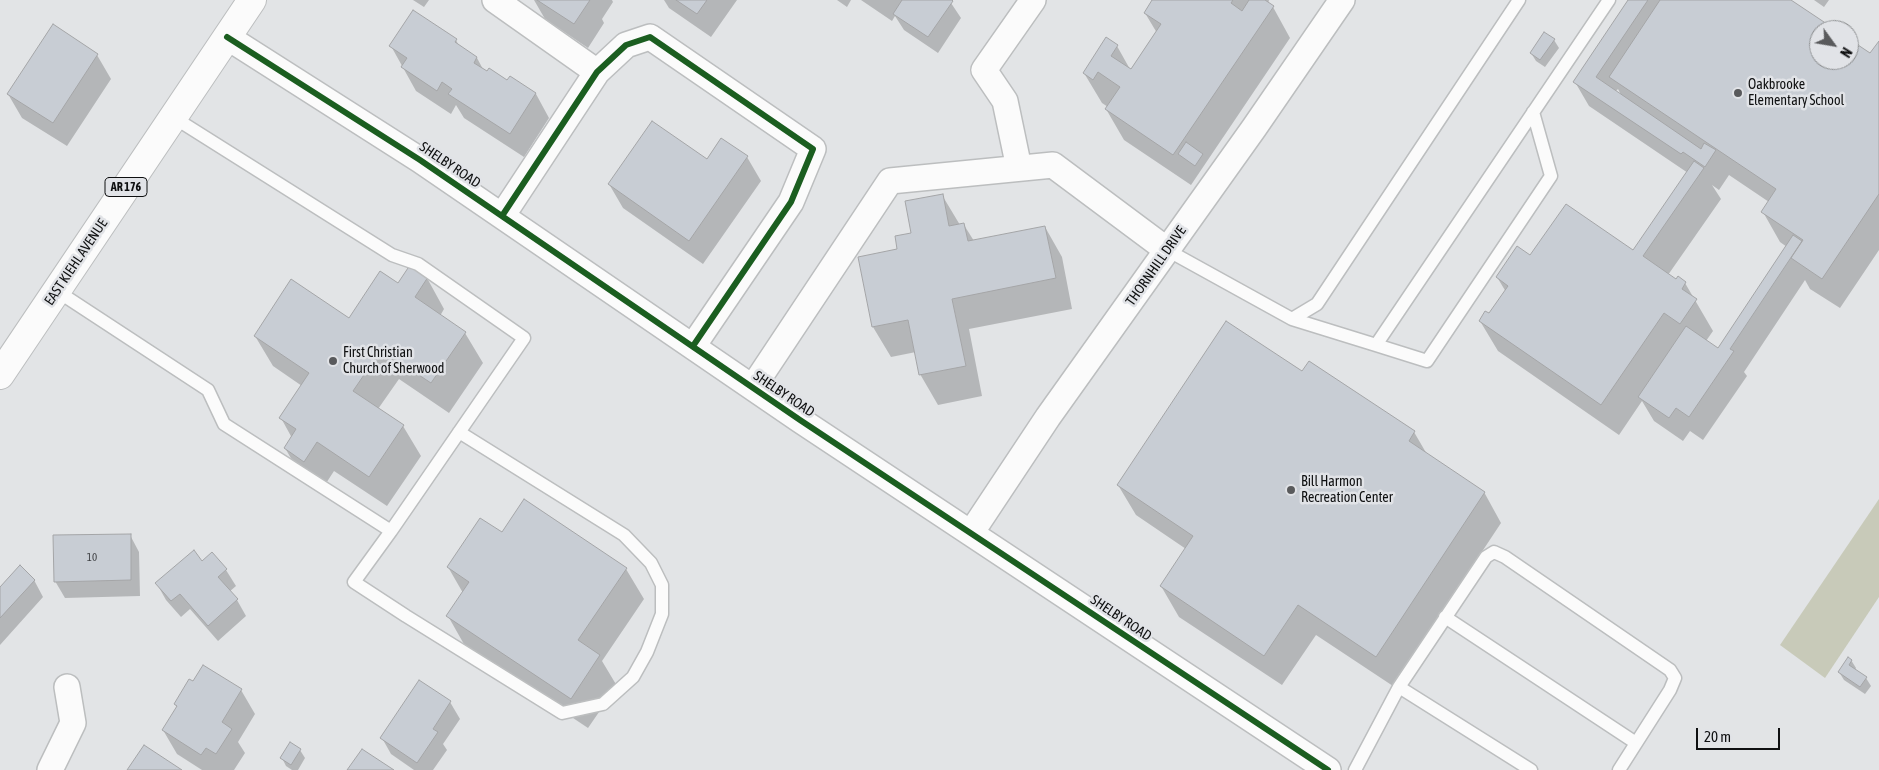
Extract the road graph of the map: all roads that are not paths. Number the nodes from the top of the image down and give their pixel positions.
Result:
1 (252, 0) edge
2 (495, 0) edge
3 (1033, 0) edge
4 (1342, 0) edge
5 (1519, 0) edge
6 (1610, 0) edge
7 (227, 37) junction
8 (597, 72) junction
9 (1533, 112) junction
10 (172, 117) junction
11 (1019, 168) junction
12 (502, 216) junction
13 (1167, 250) junction
14 (56, 291) junction
15 (1292, 319) junction
16 (1376, 345) junction
17 (693, 346) junction
18 (0, 375) edge
19 (753, 388) junction
20 (459, 432) junction
21 (391, 531) junction
22 (971, 533) junction
23 (1445, 617) junction
24 (67, 687) dead end
25 (1399, 687) junction
26 (1636, 743) junction
27 (50, 770) edge
28 (1328, 770) edge
29 (1355, 770) edge
30 (1531, 770) edge
31 (1619, 770) edge

1 - 7 main road, EAST KIEHL AVENUE / AR 176
2 - 8 street
3 - 11 street
4 - 13 street, THORNHILL DRIVE
5 - 15 lane
6 - 9 lane
7 - 10 main road, EAST KIEHL AVENUE / AR 176
7 - 12 street, SHELBY ROAD
8 - 12 street
8 - 17 street
9 - 16 lane
9 - 16 lane
10 - 14 main road, EAST KIEHL AVENUE / AR 176
10 - 20 lane
11 - 13 street
11 - 19 street
12 - 17 street, SHELBY ROAD
13 - 15 lane
13 - 22 street, THORNHILL DRIVE
14 - 18 main road, EAST KIEHL AVENUE / AR 176
14 - 21 lane
15 - 16 lane
17 - 19 street, SHELBY ROAD
19 - 22 street, SHELBY ROAD
20 - 21 lane
20 - 21 lane
22 - 28 street, SHELBY ROAD
23 - 25 lane
23 - 26 lane
23 - 26 lane
24 - 27 street
25 - 29 lane
25 - 30 lane
26 - 31 lane

